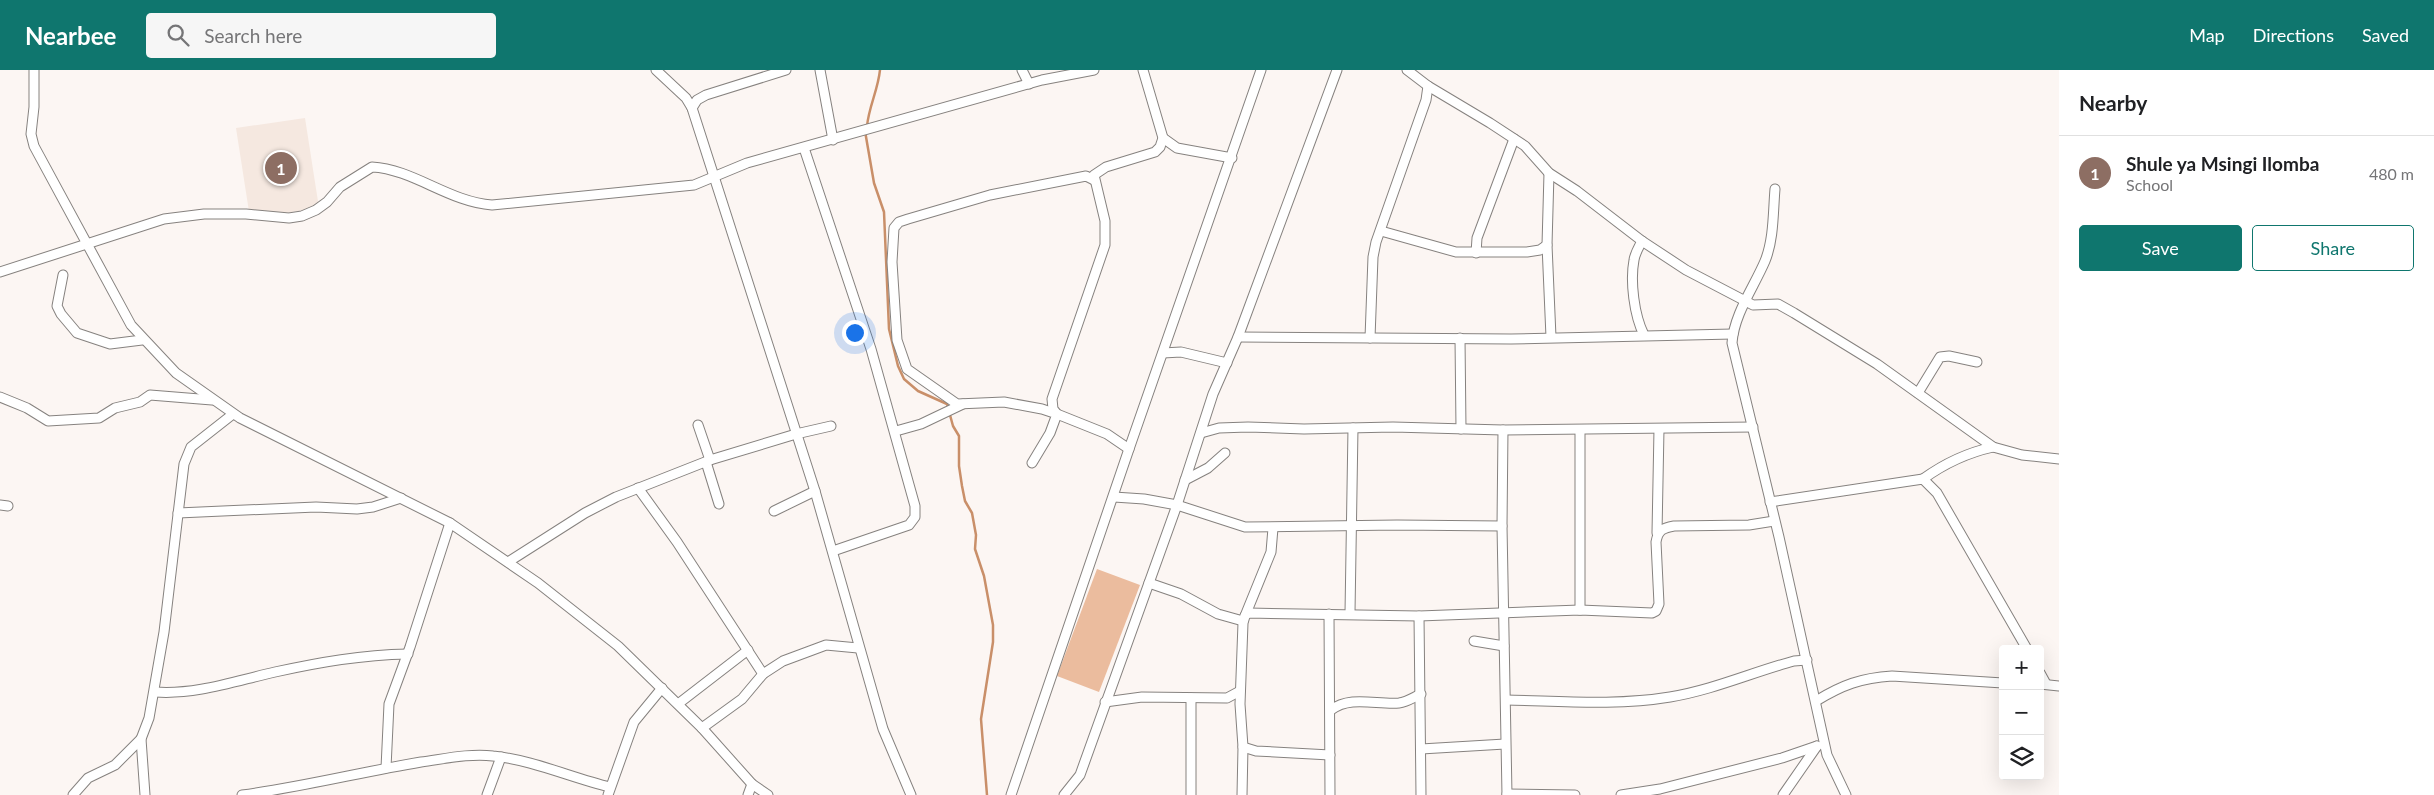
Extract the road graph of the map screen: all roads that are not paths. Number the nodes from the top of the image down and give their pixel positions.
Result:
1 (34, 70) edge
2 (656, 70) edge
3 (786, 70) edge
4 (820, 70) edge
5 (1022, 70) edge
6 (1094, 70) edge
7 (1144, 70) edge
8 (1261, 70) edge
9 (1337, 70) edge
10 (1407, 70) edge
11 (1029, 84) junction
12 (1428, 86) junction
13 (692, 108) junction
14 (1163, 138) junction
15 (1514, 139) junction
16 (833, 140) junction
17 (804, 148) junction
18 (1232, 158) junction
19 (1549, 173) junction
20 (713, 177) junction
21 (1094, 180) junction
22 (1775, 189) dead end
23 (1381, 231) junction
24 (1642, 241) junction
25 (88, 242) junction
26 (1547, 245) junction
27 (1476, 253) junction
28 (0, 272) edge
29 (63, 275) dead end
30 (1746, 301) junction
31 (1733, 334) junction
32 (1644, 335) junction
33 (1238, 337) junction
34 (1551, 337) junction
35 (1370, 338) junction
36 (1460, 338) junction
37 (142, 340) junction
38 (1162, 353) junction
39 (1977, 362) dead end
40 (1227, 363) junction
41 (1918, 393) junction
42 (0, 397) edge
43 (215, 400) junction
44 (963, 404) junction
45 (233, 414) junction
46 (1057, 414) junction
47 (698, 425) dead end
48 (832, 426) dead end
49 (1753, 427) junction
50 (1353, 428) junction
51 (1659, 429) junction
52 (1462, 430) junction
53 (1503, 430) junction
54 (1580, 430) junction
55 (896, 431) junction
56 (1201, 433) junction
57 (796, 434) junction
58 (1993, 446) junction
59 (1129, 449) junction
60 (1225, 453) dead end
61 (2059, 459) edge
62 (708, 461) junction
63 (1032, 463) dead end
64 (1923, 479) junction
65 (1186, 480) junction
66 (638, 488) junction
67 (815, 491) junction
68 (1114, 497) junction
69 (402, 498) junction
70 (1770, 502) junction
71 (719, 504) dead end
72 (1177, 505) junction
73 (774, 511) dead end
74 (178, 513) junction
75 (1774, 520) junction
76 (450, 523) junction
77 (1350, 526) junction
78 (1502, 526) junction
79 (1273, 528) junction
80 (1658, 533) junction
81 (833, 551) junction
82 (508, 562) junction
83 (1149, 583) junction
84 (1580, 610) junction
85 (1350, 613) junction
86 (1329, 614) junction
87 (1503, 614) junction
88 (1420, 616) junction
89 (1244, 619) junction
90 (1474, 641) dead end
91 (2025, 645) edge
92 (1504, 646) junction
93 (858, 648) junction
94 (748, 650) junction
95 (408, 654) junction
96 (1807, 660) junction
97 (763, 674) junction
98 (1999, 682) edge
99 (2044, 684) edge
100 (2059, 686) edge
101 (662, 688) junction
102 (1240, 691) junction
103 (155, 692) junction
104 (1421, 694) junction
105 (1191, 698) junction
106 (1227, 698) junction
107 (1506, 700) junction
108 (1816, 701) junction
109 (1105, 702) junction
110 (678, 704) junction
111 (1240, 704) junction
112 (1331, 710) junction
113 (702, 728) junction
114 (141, 739) junction
115 (1505, 744) junction
116 (1820, 744) junction
117 (1243, 747) junction
118 (1421, 749) junction
119 (1330, 755) junction
120 (501, 757) junction
121 (386, 768) junction
122 (752, 784) junction
123 (609, 791) edge
124 (74, 795) edge
125 (145, 795) edge
126 (242, 795) edge
127 (487, 795) edge
128 (748, 795) edge
129 (768, 795) edge
130 (911, 795) edge
131 (1011, 795) edge
132 (1064, 795) edge
133 (1191, 795) edge
134 (1242, 795) edge
135 (1330, 795) edge
136 (1421, 795) edge
137 (1508, 795) edge
138 (1574, 795) edge
139 (1621, 795) edge
140 (1783, 795) edge
141 (1846, 795) edge

1 - 25 street
2 - 13 street
3 - 13 street
4 - 16 street
5 - 11 street
6 - 11 street
7 - 14 street
8 - 18 street
9 - 33 street
10 - 12 street
11 - 16 street
12 - 15 street
12 - 23 street
13 - 20 street
14 - 18 street
14 - 21 street
15 - 19 street
15 - 27 street
16 - 17 street
17 - 20 street
17 - 55 street
18 - 38 street
19 - 24 street
19 - 26 street
20 - 25 street
20 - 57 street
21 - 44 street
21 - 46 street
22 - 30 street
23 - 27 street
23 - 35 street
24 - 30 street
24 - 32 street
25 - 28 street
25 - 37 street
26 - 27 street
26 - 34 street
29 - 37 street
30 - 31 street
30 - 41 street
31 - 32 street
31 - 49 street
32 - 34 street
33 - 35 street
33 - 40 street
34 - 36 street
35 - 36 street
36 - 52 street
37 - 43 street
38 - 40 street
38 - 59 street
39 - 41 street
40 - 56 street
41 - 58 street
42 - 43 street
43 - 45 street
44 - 46 street
44 - 55 street
45 - 69 street
45 - 74 street
46 - 59 street
46 - 63 street
47 - 62 street
48 - 57 street
49 - 51 street
49 - 70 street
50 - 52 street
50 - 56 street
50 - 77 street
51 - 54 street
51 - 80 street
52 - 53 street
53 - 54 street
53 - 78 street
54 - 84 street
55 - 81 street
56 - 65 street
57 - 62 street
57 - 67 street
58 - 61 street
58 - 64 street
59 - 68 street
60 - 65 street
62 - 66 street
62 - 71 street
64 - 70 street
64 - 91 street
65 - 72 street
66 - 82 street
66 - 94 street
67 - 73 street
67 - 81 street
68 - 72 street
68 - 131 street
69 - 74 street
69 - 76 street
70 - 75 street
72 - 79 street
72 - 83 street
74 - 103 street
75 - 80 street
75 - 96 street
76 - 82 street
76 - 95 street
77 - 78 street
77 - 79 street
77 - 85 street
78 - 87 street
79 - 89 street
80 - 84 street
81 - 93 street
82 - 101 street
83 - 89 street
83 - 109 street
84 - 87 street
85 - 86 street
85 - 88 street
86 - 89 street
86 - 112 street
87 - 88 street
87 - 92 street
88 - 104 street
89 - 102 street
90 - 92 street
92 - 107 street
93 - 97 street
93 - 130 street
94 - 97 street
94 - 110 street
95 - 103 street
95 - 121 street
96 - 107 street
96 - 108 street
97 - 113 street
98 - 108 street
99 - 100 street
101 - 110 street
101 - 123 street
102 - 106 street
102 - 111 street
103 - 114 street
104 - 112 street
104 - 118 street
105 - 106 street
105 - 109 street
105 - 133 street
106 - 111 street
107 - 115 street
108 - 116 street
109 - 132 street
110 - 113 street
111 - 117 street
112 - 119 street
113 - 122 street
114 - 124 street
114 - 125 street
115 - 118 street
115 - 137 street
116 - 139 street
116 - 140 street
116 - 141 street
117 - 119 street
117 - 134 street
118 - 136 street
119 - 135 street
120 - 121 street
120 - 123 street
120 - 127 street
121 - 126 street
122 - 128 street
122 - 129 street
137 - 138 street

